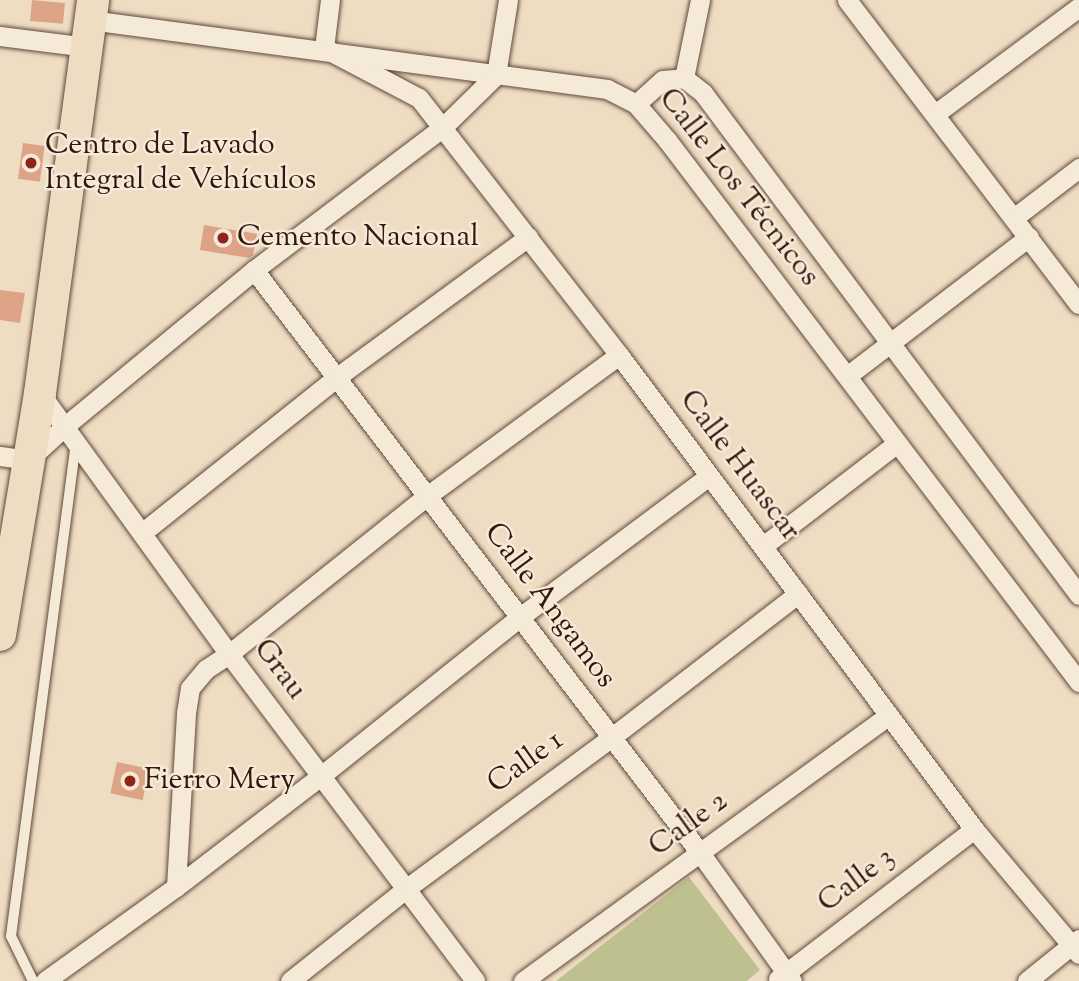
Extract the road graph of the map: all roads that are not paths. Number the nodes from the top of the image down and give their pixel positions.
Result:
1 (330, 0) edge
2 (508, 0) edge
3 (700, 0) edge
4 (847, 0) edge
5 (1075, 0) edge
6 (1079, 7) edge
7 (90, 22) edge
8 (0, 36) edge
9 (324, 48) junction
10 (496, 75) junction
11 (684, 78) junction
12 (635, 104) junction
13 (935, 114) junction
14 (443, 127) junction
15 (1079, 168) edge
16 (1015, 217) junction
17 (528, 237) junction
18 (1029, 237) junction
19 (254, 270) junction
20 (1079, 304) edge
21 (891, 342) junction
22 (619, 355) junction
23 (847, 376) junction
24 (337, 377) junction
25 (40, 393) junction
26 (71, 433) junction
27 (896, 444) junction
28 (14, 458) edge
29 (708, 477) junction
30 (427, 496) junction
31 (143, 532) junction
32 (763, 546) junction
33 (799, 594) junction
34 (1079, 595) edge
35 (520, 617) junction
36 (0, 635) edge
37 (229, 654) junction
38 (1079, 682) edge
39 (889, 715) junction
40 (612, 737) junction
41 (322, 775) junction
42 (974, 829) junction
43 (701, 854) junction
44 (176, 887) junction
45 (407, 888) junction
46 (1077, 946) edge
47 (784, 978) edge
48 (33, 981) edge
49 (45, 981) edge
50 (290, 981) edge
51 (474, 981) edge
52 (523, 981) edge
53 (1027, 981) edge

1 - 9 street
2 - 10 street
3 - 11 street
4 - 13 street
5 - 6 street
6 - 13 street
7 - 8 street, Calle Los Técnicos
7 - 9 street, Calle Los Técnicos
7 - 25 main road
9 - 10 street, Calle Los Técnicos
9 - 14 street, Calle Huascar
10 - 12 street, Calle Los Técnicos
10 - 14 street
11 - 12 street
11 - 21 street
12 - 23 street, Calle Los Técnicos
13 - 16 street
14 - 17 street, Calle Huascar
14 - 19 street
15 - 16 street
16 - 18 street
17 - 22 street, Calle Huascar
17 - 24 street
18 - 20 street
18 - 21 street
19 - 24 street, Calle Angamos
19 - 26 street
21 - 23 street
21 - 34 street
22 - 29 street, Calle Huascar
22 - 30 street
23 - 27 street, Calle Los Técnicos
24 - 30 street, Calle Angamos
24 - 31 street
25 - 26 street, Grau
25 - 28 main road
26 - 28 street
26 - 31 street, Grau
26 - 48 lane
27 - 32 street
27 - 38 street, Calle Los Técnicos
28 - 36 main road
29 - 32 street, Calle Huascar
29 - 35 street
30 - 35 street, Calle Angamos
30 - 37 street
31 - 37 street, Grau
32 - 33 street, Calle Huascar
33 - 39 street, Calle Huascar
33 - 40 street, Calle 1
35 - 40 street, Calle Angamos
35 - 41 street
37 - 41 street, Grau
37 - 44 street
39 - 42 street, Calle Huascar
39 - 43 street, Calle 2
40 - 43 street, Calle Angamos
40 - 45 street, Calle 1
41 - 44 street
41 - 45 street, Grau
42 - 46 street, Calle Huascar
42 - 47 street, Calle 3
43 - 47 street, Calle Angamos
43 - 52 street, Calle 2
44 - 49 street
45 - 50 street, Calle 1
45 - 51 street, Grau
46 - 53 street

